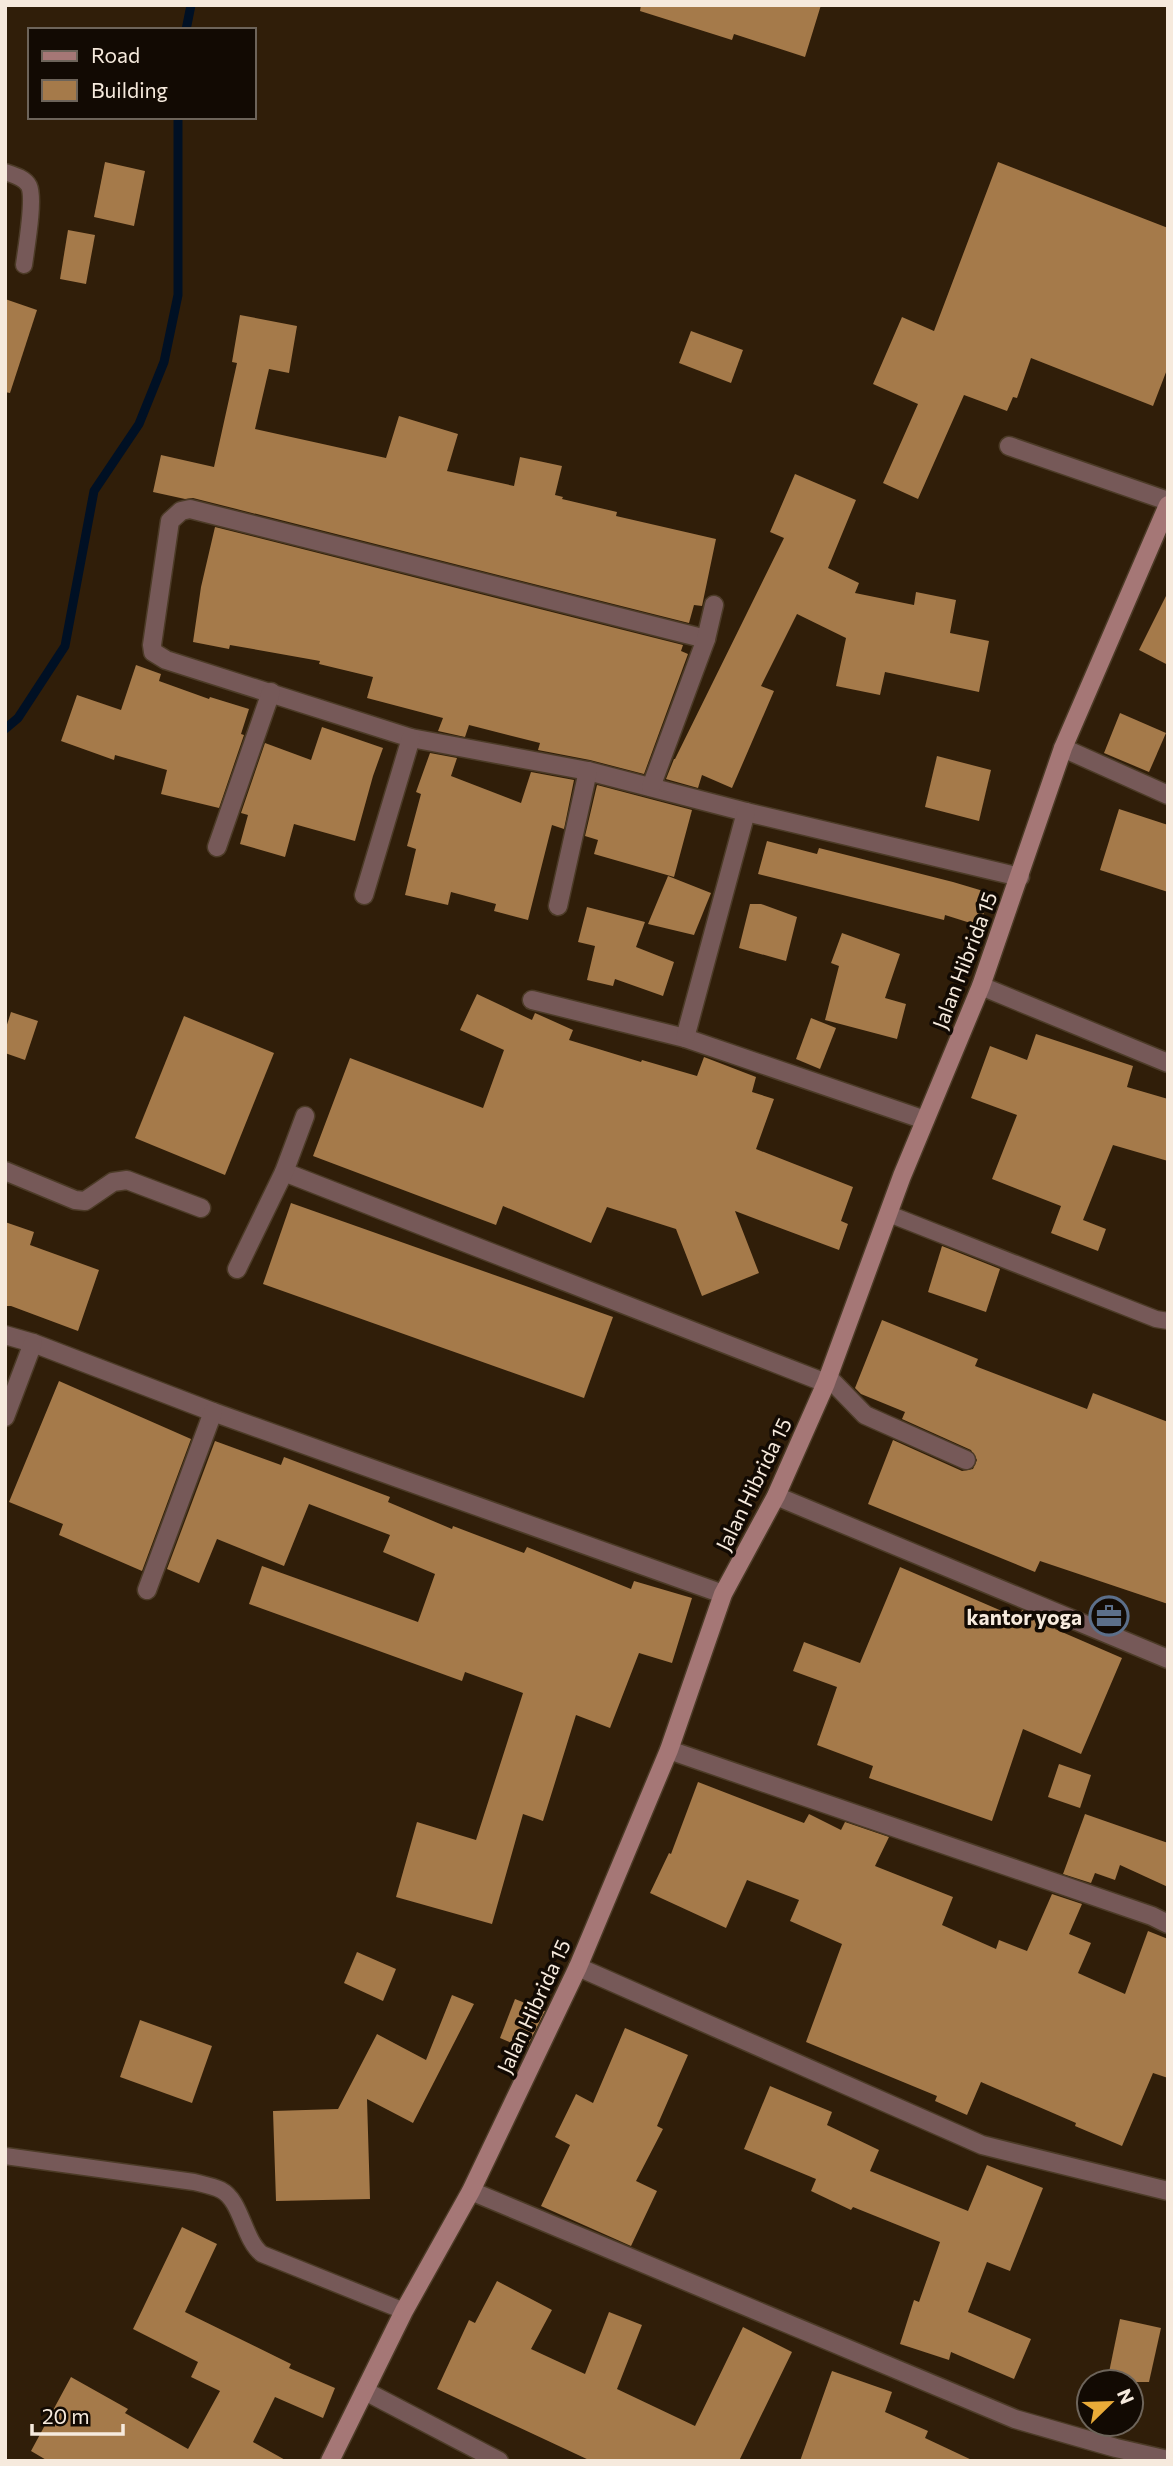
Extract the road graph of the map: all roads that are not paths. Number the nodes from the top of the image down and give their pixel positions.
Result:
1 (5, 172) edge
2 (24, 265) dead end
3 (1009, 446) dead end
4 (1168, 503) edge
5 (1162, 534) edge
6 (714, 605) dead end
7 (706, 639) junction
8 (271, 692) junction
9 (411, 738) junction
10 (1063, 748) junction
11 (588, 771) junction
12 (651, 787) junction
13 (1168, 795) edge
14 (746, 812) junction
15 (217, 847) dead end
16 (1020, 877) junction
17 (365, 895) dead end
18 (558, 906) dead end
19 (981, 986) junction
20 (532, 1000) dead end
21 (685, 1038) junction
22 (1168, 1063) edge
23 (305, 1116) dead end
24 (925, 1121) junction
25 (5, 1171) edge
26 (284, 1172) junction
27 (201, 1208) dead end
28 (889, 1214) junction
29 (237, 1269) dead end
30 (1168, 1321) edge
31 (5, 1335) edge
32 (33, 1343) junction
33 (827, 1380) junction
34 (213, 1412) junction
35 (5, 1417) edge
36 (966, 1460) dead end
37 (776, 1496) junction
38 (147, 1590) dead end
39 (723, 1594) junction
40 (1168, 1659) edge
41 (669, 1751) junction
42 (1160, 1920) edge
43 (578, 1968) junction
44 (5, 2156) edge
45 (1168, 2190) edge
46 (471, 2191) junction
47 (404, 2311) junction
48 (365, 2391) junction
49 (1168, 2460) edge
50 (330, 2461) edge
51 (499, 2461) edge

1 - 2 lane
3 - 4 street
4 - 5 street, Jalan Hibrida 15
5 - 10 street, Jalan Hibrida 15
6 - 7 street
7 - 8 street
7 - 12 street
8 - 9 street
8 - 15 street
9 - 11 street
9 - 17 street
10 - 13 street
10 - 16 street, Jalan Hibrida 15
11 - 12 street
11 - 18 street
12 - 14 street
14 - 16 street
14 - 21 street
16 - 19 street, Jalan Hibrida 15
19 - 22 street
19 - 24 street, Jalan Hibrida 15
20 - 21 street
21 - 24 street
23 - 26 street
24 - 28 street, Jalan Hibrida 15
25 - 27 street
26 - 29 street
26 - 33 street
28 - 30 lane
28 - 33 street, Jalan Hibrida 15
31 - 32 street
32 - 34 street
32 - 35 street
33 - 36 street
33 - 37 street, Jalan Hibrida 15
34 - 38 street
34 - 39 street
37 - 39 street, Jalan Hibrida 15
37 - 40 street
39 - 41 street, Jalan Hibrida 15
41 - 42 street
41 - 43 street, Jalan Hibrida 15
43 - 45 street
43 - 46 street, Jalan Hibrida 15
44 - 47 lane
46 - 47 street, Jalan Hibrida 15
46 - 49 street
47 - 48 street, Jalan Hibrida 15
48 - 50 street, Jalan Hibrida 15
48 - 51 street

